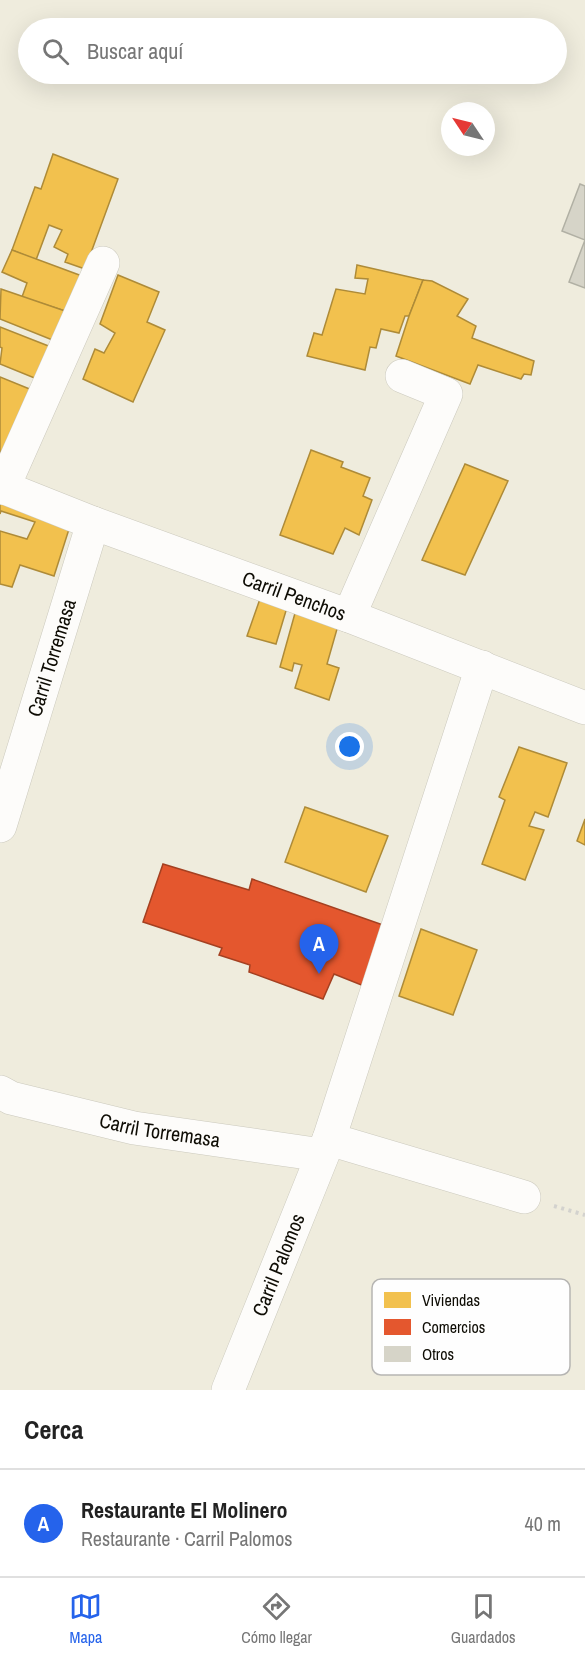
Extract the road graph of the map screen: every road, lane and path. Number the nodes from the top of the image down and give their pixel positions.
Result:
1 (103, 263) dead end
2 (402, 376) dead end
3 (2, 487) edge
4 (93, 523) junction
5 (349, 616) junction
6 (482, 667) junction
7 (585, 708) edge
8 (0, 826) edge
9 (0, 1092) edge
10 (326, 1147) junction
11 (524, 1197) dead end
12 (228, 1390) edge

1 - 3 street
2 - 5 street
3 - 4 street, Carril Penchos
4 - 5 street, Carril Penchos
4 - 8 street, Carril Torremasa
5 - 6 street, Carril Penchos
6 - 7 street, Carril Penchos
6 - 10 street, Carril Palomos
9 - 10 street, Carril Torremasa
10 - 11 street, Carril Torremasa
10 - 12 street, Carril Palomos

